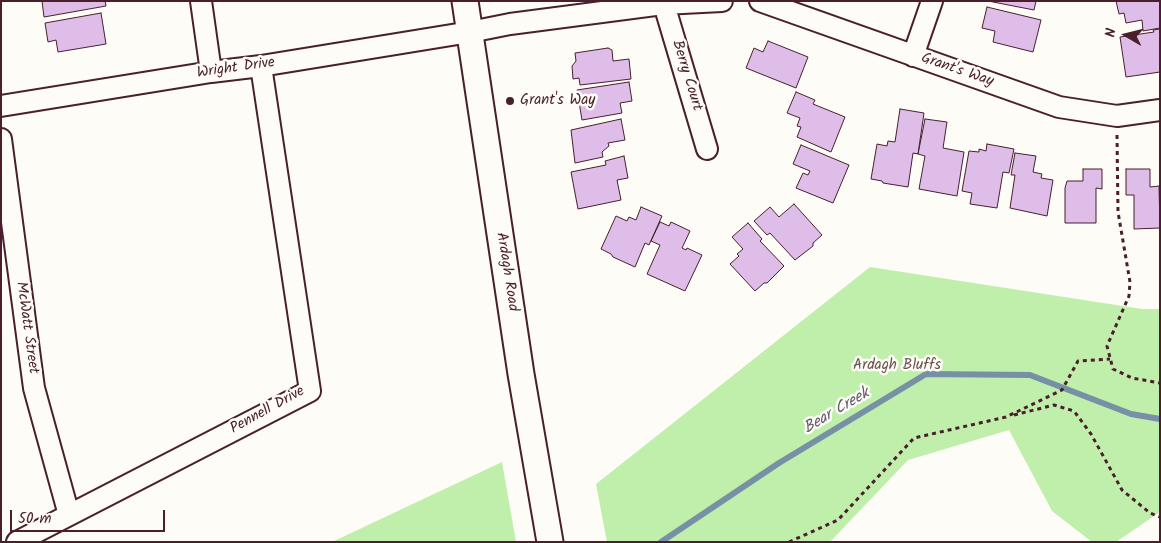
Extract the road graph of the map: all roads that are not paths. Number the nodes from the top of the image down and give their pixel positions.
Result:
1 (201, 1) edge
2 (465, 1) edge
3 (722, 1) edge
4 (760, 1) edge
5 (932, 1) edge
6 (663, 3) edge
7 (470, 32) junction
8 (913, 56) junction
9 (261, 66) junction
10 (211, 72) junction
11 (1, 106) edge
12 (1160, 110) edge
13 (1, 138) edge
14 (708, 149) dead end
15 (69, 515) junction
16 (17, 542) edge
17 (550, 542) edge

1 - 10 street
2 - 7 street, Ardagh Road
3 - 6 street
4 - 8 street, Grant's Way
5 - 8 street
6 - 7 street
6 - 14 street, Berry Court
7 - 9 street, Wright Drive
7 - 17 street, Ardagh Road
8 - 12 street, Grant's Way
9 - 10 street, Wright Drive
9 - 15 street, Pennell Drive
10 - 11 street, Wright Drive
13 - 15 street, McWatt Street
15 - 16 street, Pennell Drive

